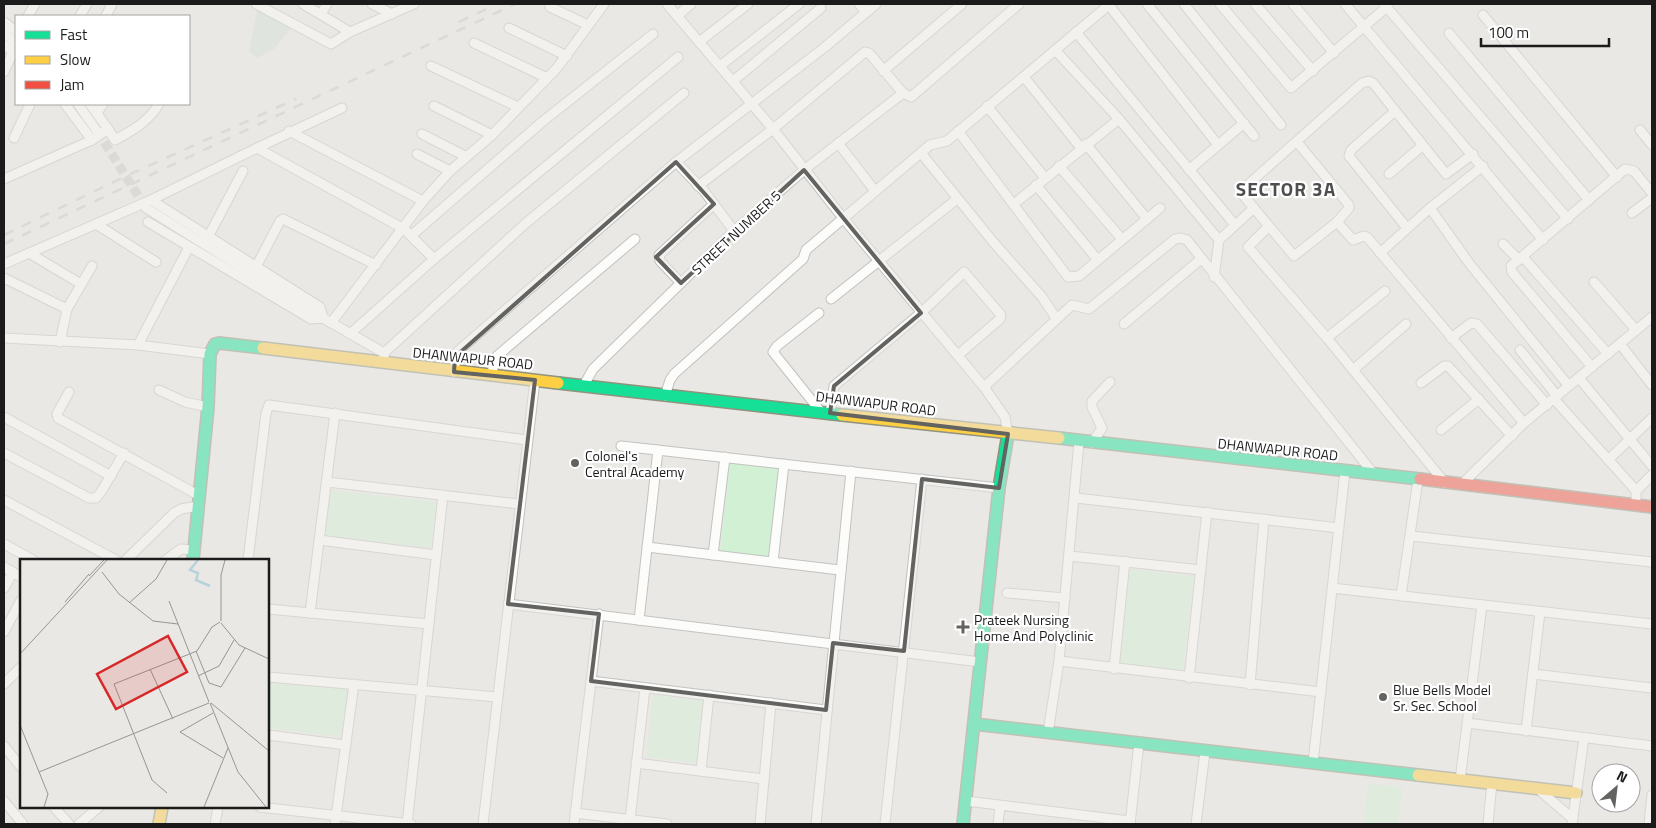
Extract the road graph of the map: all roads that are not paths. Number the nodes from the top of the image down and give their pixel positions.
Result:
1 (35, 4) edge
2 (87, 4) edge
3 (256, 4) edge
4 (303, 4) edge
5 (327, 4) edge
6 (372, 4) edge
7 (414, 4) edge
8 (604, 4) edge
9 (667, 4) edge
10 (691, 4) edge
11 (748, 4) edge
12 (799, 4) edge
13 (859, 4) edge
14 (876, 4) edge
15 (962, 4) edge
16 (1019, 4) edge
17 (1109, 4) edge
18 (1147, 4) edge
19 (1184, 4) edge
20 (1220, 4) edge
21 (1255, 4) edge
22 (1293, 4) edge
23 (1345, 4) edge
24 (1386, 6) edge
25 (550, 7) dead end
26 (821, 8) dead end
27 (866, 12) junction
28 (321, 14) junction
29 (392, 14) junction
30 (29, 15) edge
31 (81, 15) edge
32 (1483, 15) dead end
33 (677, 16) junction
34 (4, 22) edge
35 (588, 25) junction
36 (1364, 26) junction
37 (509, 28) dead end
38 (15, 30) edge
39 (350, 32) junction
40 (1076, 32) junction
41 (4, 33) edge
42 (1449, 33) dead end
43 (653, 34) dead end
44 (15, 42) edge
45 (699, 42) junction
46 (474, 44) dead end
47 (4, 45) edge
48 (1055, 50) junction
49 (15, 53) edge
50 (1334, 53) junction
51 (567, 56) junction
52 (678, 57) dead end
53 (431, 66) dead end
54 (720, 66) junction
55 (884, 71) junction
56 (1313, 71) junction
57 (4, 72) edge
58 (1024, 77) junction
59 (547, 78) junction
60 (732, 81) junction
61 (684, 93) dead end
62 (903, 93) junction
63 (30, 105) edge
64 (66, 105) edge
65 (79, 105) edge
66 (91, 105) edge
67 (102, 105) edge
68 (158, 105) edge
69 (751, 105) junction
70 (434, 106) dead end
71 (987, 106) junction
72 (518, 107) junction
73 (342, 108) dead end
74 (1394, 112) junction
75 (97, 113) junction
76 (1119, 119) junction
77 (1244, 123) junction
78 (1281, 125) dead end
79 (773, 128) junction
80 (108, 129) junction
81 (1640, 130) dead end
82 (289, 131) junction
83 (958, 131) junction
84 (422, 134) dead end
85 (492, 135) junction
86 (95, 136) junction
87 (1254, 136) dead end
88 (14, 138) dead end
89 (1298, 142) junction
90 (838, 144) junction
91 (1218, 145) junction
92 (1652, 145) edge
93 (1083, 146) junction
94 (1422, 146) junction
95 (257, 148) junction
96 (921, 153) junction
97 (417, 154) dead end
98 (1473, 154) junction
99 (465, 156) junction
100 (676, 162) junction
101 (1060, 166) junction
102 (1483, 166) junction
103 (804, 170) junction
104 (1189, 170) junction
105 (243, 171) dead end
106 (450, 171) junction
107 (1388, 174) dead end
108 (1617, 177) junction
109 (1045, 178) junction
110 (4, 179) edge
111 (1036, 185) junction
112 (698, 186) junction
113 (875, 191) junction
114 (1652, 193) edge
115 (1652, 198) edge
116 (957, 199) junction
117 (1589, 200) junction
118 (424, 201) junction
119 (149, 204) junction
120 (714, 204) junction
121 (1014, 204) junction
122 (1160, 208) dead end
123 (1254, 208) junction
124 (1430, 208) junction
125 (1632, 213) dead end
126 (842, 218) junction
127 (1147, 219) junction
128 (1568, 219) junction
129 (148, 222) dead end
130 (1337, 222) junction
131 (96, 224) junction
132 (1235, 225) junction
133 (1268, 227) junction
134 (1407, 228) junction
135 (404, 229) junction
136 (734, 231) junction
137 (412, 235) junction
138 (208, 237) junction
139 (1121, 238) junction
140 (635, 239) dead end
141 (1219, 240) junction
142 (1543, 240) junction
143 (1503, 244) dead end
144 (189, 247) junction
145 (30, 253) junction
146 (1380, 253) junction
147 (1521, 258) junction
148 (434, 259) junction
149 (1097, 259) junction
150 (1201, 259) junction
151 (156, 262) dead end
152 (880, 262) junction
153 (4, 264) edge
154 (376, 265) junction
155 (92, 266) dead end
156 (256, 267) junction
157 (1214, 277) junction
158 (4, 278) edge
159 (1594, 282) dead end
160 (681, 283) junction
161 (81, 284) junction
162 (1385, 291) dead end
163 (831, 299) dead end
164 (67, 309) junction
165 (921, 313) junction
166 (818, 314) dead end
167 (1652, 317) edge
168 (1056, 318) junction
169 (327, 320) junction
170 (1124, 324) dead end
171 (1406, 324) dead end
172 (1636, 330) junction
173 (351, 333) junction
174 (4, 338) edge
175 (1327, 338) junction
176 (1451, 338) junction
177 (60, 342) junction
178 (1620, 344) junction
179 (138, 345) junction
180 (1520, 350) dead end
181 (210, 354) junction
182 (1608, 354) junction
183 (958, 355) junction
184 (384, 358) junction
185 (1592, 367) junction
186 (1353, 370) junction
187 (454, 372) junction
188 (491, 375) junction
189 (1579, 378) junction
190 (535, 380) junction
191 (1110, 382) dead end
192 (1421, 383) dead end
193 (584, 385) junction
194 (1568, 385) junction
195 (1652, 386) edge
196 (984, 387) junction
197 (159, 390) dead end
198 (69, 392) dead end
199 (665, 396) junction
200 (1479, 399) junction
201 (1553, 400) junction
202 (208, 407) junction
203 (335, 412) junction
204 (825, 413) junction
205 (4, 417) edge
206 (1652, 418) edge
207 (1524, 423) junction
208 (1441, 430) dead end
209 (1008, 434) junction
210 (1512, 436) junction
211 (527, 440) junction
212 (1631, 440) junction
213 (1079, 442) junction
214 (1092, 443) junction
215 (621, 446) dead end
216 (658, 450) junction
217 (4, 453) edge
218 (124, 454) junction
219 (725, 457) junction
220 (1608, 460) junction
221 (784, 464) junction
222 (1652, 466) edge
223 (850, 471) junction
224 (1345, 471) junction
225 (1373, 473) junction
226 (1652, 475) edge
227 (111, 476) junction
228 (922, 479) junction
229 (1418, 480) junction
230 (326, 482) junction
231 (1445, 483) junction
232 (1462, 484) junction
233 (999, 488) junction
234 (1636, 491) junction
235 (443, 495) junction
236 (1076, 498) junction
237 (4, 500) edge
238 (198, 500) junction
239 (520, 504) junction
240 (1636, 505) junction
241 (1652, 507) edge
242 (1207, 512) junction
243 (1264, 519) junction
244 (1339, 528) junction
245 (1411, 536) junction
246 (320, 540) junction
247 (4, 544) edge
248 (647, 547) junction
249 (193, 555) edge
250 (436, 555) junction
251 (713, 555) junction
252 (1070, 556) junction
253 (31, 559) edge
254 (114, 559) edge
255 (127, 559) edge
256 (167, 559) edge
257 (248, 559) edge
258 (1125, 561) junction
259 (773, 562) junction
260 (1652, 562) edge
261 (4, 567) edge
262 (840, 570) junction
263 (1200, 570) junction
264 (13, 572) junction
265 (20, 576) edge
266 (4, 588) edge
267 (1332, 588) junction
268 (1007, 592) dead end
269 (1402, 596) junction
270 (1065, 598) junction
271 (20, 602) edge
272 (508, 604) junction
273 (1482, 605) junction
274 (269, 609) edge
275 (1540, 612) junction
276 (310, 613) junction
277 (599, 614) junction
278 (639, 620) junction
279 (429, 624) junction
280 (1652, 624) edge
281 (4, 632) edge
282 (833, 643) junction
283 (904, 651) junction
284 (1059, 661) junction
285 (980, 662) junction
286 (20, 668) edge
287 (1114, 669) junction
288 (1533, 674) junction
289 (269, 677) edge
290 (1189, 678) junction
291 (591, 681) junction
292 (4, 683) edge
293 (354, 684) junction
294 (1250, 685) junction
295 (644, 688) junction
296 (1652, 688) edge
297 (422, 690) junction
298 (1321, 692) junction
299 (709, 695) junction
300 (497, 697) junction
301 (771, 703) junction
302 (826, 710) junction
303 (974, 724) junction
304 (1467, 724) junction
305 (1526, 731) junction
306 (1048, 733) junction
307 (269, 736) edge
308 (1584, 738) junction
309 (1139, 742) junction
310 (346, 745) junction
311 (4, 746) edge
312 (1652, 746) edge
313 (1205, 752) junction
314 (636, 763) junction
315 (1313, 763) junction
316 (20, 766) edge
317 (701, 771) junction
318 (764, 779) junction
319 (1460, 780) junction
320 (1492, 783) junction
321 (1538, 789) junction
322 (1576, 793) junction
323 (1652, 795) edge
324 (1652, 800) edge
325 (4, 801) edge
326 (966, 801) junction
327 (1000, 806) junction
328 (55, 808) edge
329 (98, 808) edge
330 (162, 808) edge
331 (218, 808) edge
332 (266, 808) edge
333 (575, 813) junction
334 (1066, 814) junction
335 (335, 820) edge
336 (630, 820) junction
337 (1573, 822) edge
338 (1130, 823) edge
339 (23, 824) edge
340 (69, 824) edge
341 (79, 824) edge
342 (159, 824) edge
343 (215, 824) edge
344 (407, 824) edge
345 (412, 824) edge
346 (483, 824) edge
347 (574, 824) edge
348 (667, 824) edge
349 (760, 824) edge
350 (816, 824) edge
351 (885, 824) edge
352 (963, 824) edge
353 (998, 824) edge
354 (1065, 824) edge
355 (1196, 824) edge
356 (1488, 824) edge
357 (1649, 824) edge

1 - 30 street
2 - 31 street
3 - 39 street
4 - 28 street
5 - 28 street
6 - 29 street
7 - 29 street
8 - 35 street
9 - 33 street
10 - 33 street
11 - 45 street
12 - 54 street
13 - 27 street
14 - 27 street
15 - 55 street
16 - 62 street
17 - 40 street
17 - 91 street
18 - 77 street
19 - 78 street
20 - 56 street
21 - 56 street
22 - 50 street
23 - 36 street
24 - 36 street
24 - 128 street
25 - 35 street
26 - 60 street
27 - 69 street
28 - 39 street
29 - 39 street
32 - 108 street
33 - 45 street
34 - 38 street
35 - 51 street
36 - 50 street
36 - 98 street
37 - 51 street
40 - 48 street
40 - 104 street
41 - 44 street
42 - 117 street
43 - 137 street
45 - 54 street
46 - 59 street
47 - 49 street
48 - 58 street
48 - 76 street
49 - 57 street
50 - 56 street
51 - 59 street
52 - 148 street
53 - 72 street
54 - 60 street
55 - 62 street
55 - 79 street
58 - 71 street
58 - 93 street
59 - 72 street
60 - 69 street
61 - 184 street
62 - 90 street, STREET NUMBER 5
63 - 88 street
64 - 86 street
65 - 86 street
66 - 75 street
67 - 75 street
68 - 80 street
69 - 79 street
69 - 100 street
70 - 85 street
71 - 83 street
71 - 109 street
72 - 85 street
73 - 82 street
74 - 89 street
74 - 94 street
74 - 134 street
75 - 80 street
76 - 93 street
76 - 141 street
77 - 87 street
77 - 91 street
79 - 103 street
79 - 112 street
80 - 86 street
81 - 92 street
82 - 95 street
82 - 118 street
83 - 96 street
83 - 121 street
84 - 99 street
85 - 99 street
86 - 110 street
89 - 123 street
89 - 130 street
90 - 103 street, STREET NUMBER 5
90 - 113 street
91 - 104 street
93 - 101 street
93 - 127 street
94 - 98 street
94 - 107 street
95 - 119 street
95 - 135 street
96 - 113 street
96 - 116 street
97 - 106 street
98 - 102 street
99 - 106 street
100 - 112 street
100 - 187 street
101 - 109 street
101 - 139 street
102 - 124 street
102 - 142 street
103 - 126 street
103 - 136 street, STREET NUMBER 5
104 - 132 street
105 - 138 street
106 - 118 street
108 - 114 street
108 - 117 street
109 - 111 street
111 - 121 street
111 - 149 street
112 - 120 street
113 - 126 street
115 - 125 street
116 - 152 street
116 - 168 street
117 - 128 street
118 - 135 street
119 - 131 street
119 - 138 street
119 - 169 street, DHANWAPUR ROAD
120 - 136 street
120 - 160 street
121 - 149 street
122 - 127 street
123 - 132 street
123 - 133 street
124 - 134 street
124 - 194 street
126 - 152 street
126 - 199 street
127 - 139 street
128 - 142 street
129 - 144 street
130 - 133 street
130 - 146 street
131 - 145 street
131 - 151 street
132 - 141 street
133 - 175 street
134 - 146 street
135 - 137 street
135 - 154 street
136 - 160 street, STREET NUMBER 5
137 - 148 street
138 - 156 street
139 - 149 street
140 - 188 street
141 - 157 street
142 - 147 street
143 - 147 street
144 - 169 street
144 - 179 street
145 - 153 street
145 - 161 street
146 - 176 street
147 - 182 street
147 - 185 street
148 - 173 street
150 - 157 street
150 - 168 street
150 - 170 street
152 - 163 street
152 - 165 street
154 - 156 street
154 - 169 street
155 - 161 street
156 - 169 street
157 - 225 street
158 - 164 street
159 - 172 street
160 - 193 street, STREET NUMBER 5
161 - 164 street
162 - 175 street
164 - 177 street
165 - 183 street
165 - 183 street
165 - 204 street
166 - 204 street
167 - 172 street
168 - 196 street
169 - 173 street, DHANWAPUR ROAD
171 - 186 street
172 - 178 street
173 - 184 street, DHANWAPUR ROAD
174 - 177 street
175 - 186 street
176 - 201 street
176 - 207 street
177 - 179 street
178 - 182 street
178 - 195 street
179 - 181 street
180 - 201 street
181 - 184 street
181 - 202 street
182 - 185 street
183 - 196 street
184 - 187 street, DHANWAPUR ROAD
185 - 189 street
186 - 231 street
187 - 188 street, DHANWAPUR ROAD
188 - 190 street, DHANWAPUR ROAD
189 - 194 street
189 - 212 street
190 - 193 street, DHANWAPUR ROAD
190 - 211 street
191 - 214 street
192 - 200 street
193 - 199 street, DHANWAPUR ROAD
194 - 201 street
196 - 209 street
197 - 202 street
198 - 218 street
199 - 204 street, DHANWAPUR ROAD
200 - 208 street
200 - 210 street
201 - 207 street
201 - 220 street
202 - 238 street
203 - 211 street
203 - 230 street
203 - 257 street
204 - 209 street, DHANWAPUR ROAD
205 - 227 street
206 - 212 street
207 - 210 street
209 - 213 street, DHANWAPUR ROAD
209 - 233 street
210 - 232 street
211 - 239 street
212 - 220 street
212 - 222 street
213 - 214 street, DHANWAPUR ROAD
213 - 236 street
214 - 224 street, DHANWAPUR ROAD
215 - 216 street
216 - 219 street
216 - 248 street
217 - 227 street
218 - 227 street
218 - 238 street
219 - 221 street
219 - 251 street
220 - 234 street
221 - 223 street
221 - 259 street
223 - 228 street
223 - 262 street
224 - 225 street, DHANWAPUR ROAD
224 - 244 street
225 - 229 street, DHANWAPUR ROAD
226 - 234 street
228 - 233 street
228 - 283 street
229 - 231 street, DHANWAPUR ROAD
229 - 245 street
230 - 235 street
230 - 246 street
231 - 232 street, DHANWAPUR ROAD
232 - 240 street, DHANWAPUR ROAD
233 - 285 street
234 - 240 street
235 - 239 street
235 - 250 street
236 - 242 street
236 - 252 street
237 - 254 street
238 - 249 street
238 - 255 street
239 - 272 street
240 - 241 street, DHANWAPUR ROAD
242 - 243 street
242 - 263 street
243 - 244 street
243 - 294 street
244 - 267 street
245 - 260 street
245 - 269 street
246 - 250 street
246 - 276 street
247 - 253 street
248 - 251 street
248 - 278 street
249 - 256 street
250 - 279 street
251 - 259 street
252 - 258 street
252 - 270 street
258 - 263 street
258 - 287 street
259 - 262 street
261 - 264 street
262 - 282 street
263 - 290 street
264 - 265 street
264 - 266 street
267 - 269 street
267 - 298 street
268 - 270 street
269 - 273 street
270 - 284 street
271 - 281 street
272 - 277 street
272 - 300 street
273 - 275 street
273 - 304 street
274 - 276 street
275 - 280 street
275 - 288 street
276 - 279 street
277 - 278 street
277 - 291 street
278 - 282 street
279 - 297 street
282 - 283 street
282 - 302 street
283 - 285 street
283 - 351 street
284 - 287 street
284 - 306 street
285 - 303 street
286 - 292 street
287 - 290 street
288 - 296 street
288 - 305 street
289 - 293 street
290 - 294 street
291 - 295 street
291 - 333 street
293 - 297 street
293 - 310 street
294 - 298 street
295 - 299 street
295 - 314 street
297 - 300 street
297 - 344 street
298 - 315 street
299 - 301 street
299 - 317 street
300 - 346 street
301 - 302 street
301 - 318 street
302 - 350 street
303 - 306 street
303 - 326 street
304 - 305 street
304 - 319 street
305 - 308 street
306 - 309 street
307 - 310 street
308 - 312 street
308 - 322 street
309 - 313 street
309 - 338 street
310 - 335 street
311 - 316 street
313 - 315 street
313 - 355 street
314 - 317 street
314 - 336 street
315 - 319 street
317 - 318 street
318 - 349 street
319 - 320 street
320 - 321 street
320 - 356 street
321 - 322 street
321 - 337 street
322 - 337 street
323 - 324 street
324 - 357 street
325 - 339 street
326 - 327 street
326 - 352 street
327 - 334 street
327 - 353 street
328 - 340 street
329 - 341 street
330 - 342 street
331 - 343 street
332 - 335 street
333 - 336 street
333 - 347 street
334 - 338 street
334 - 354 street
335 - 344 street
336 - 348 street
344 - 345 street

